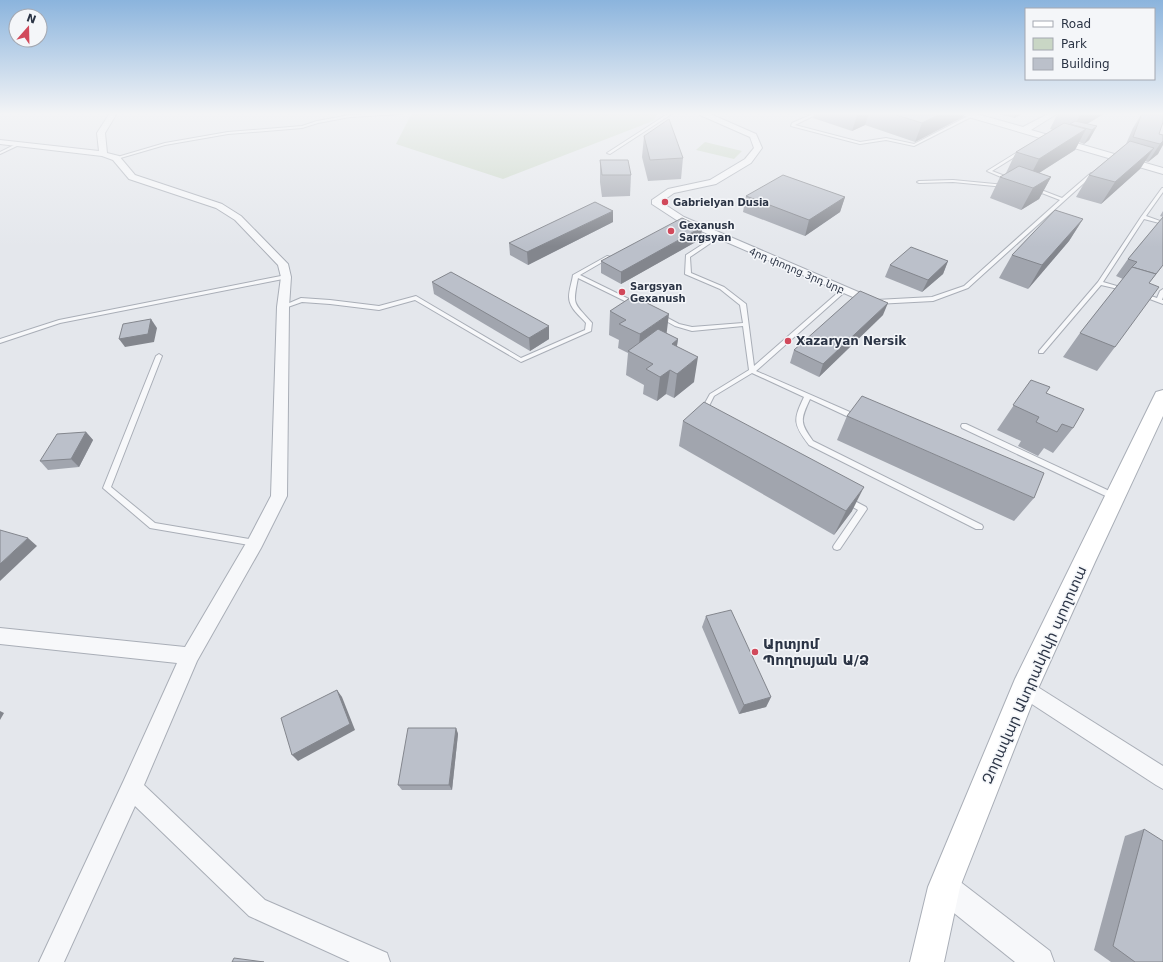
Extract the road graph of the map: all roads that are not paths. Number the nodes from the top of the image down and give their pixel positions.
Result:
1 (111, 158) edge
2 (750, 158) edge
3 (1011, 158) edge
4 (1105, 158) edge
5 (1163, 170) edge
6 (1096, 171) edge
7 (918, 182) dead end
8 (1028, 186) edge
9 (1163, 189) edge
10 (1063, 200) junction
11 (1143, 217) junction
12 (1163, 223) edge
13 (719, 236) junction
14 (611, 256) edge
15 (576, 275) junction
16 (286, 277) junction
17 (1100, 283) junction
18 (844, 290) junction
19 (1163, 291) edge
20 (1129, 292) edge
21 (1136, 294) edge
22 (1161, 301) edge
23 (873, 302) joint
24 (284, 307) junction
25 (644, 308) edge
26 (657, 315) edge
27 (746, 324) junction
28 (0, 341) edge
29 (1041, 352) dead end
30 (159, 356) dead end
31 (752, 371) junction
32 (808, 396) junction
33 (1163, 396) edge
34 (707, 421) edge
35 (865, 422) edge
36 (964, 426) dead end
37 (1115, 497) junction
38 (843, 498) edge
39 (979, 527) dead end
40 (255, 543) junction
41 (837, 547) dead end
42 (0, 636) edge
43 (190, 656) junction
44 (1025, 688) junction
45 (1163, 778) edge
46 (132, 788) junction
47 (944, 886) junction
48 (51, 962) edge
49 (378, 962) edge
50 (927, 962) edge
51 (1039, 962) edge

1 - 16 street
2 - 13 street, 4րդ փողոց 3րդ նրբ
3 - 7 lane
4 - 5 street
6 - 10 lane
8 - 10 lane
9 - 11 lane
10 - 23 lane
11 - 12 lane
11 - 17 lane
13 - 18 street, 4րդ փողոց 3րդ նրբ
13 - 27 lane
14 - 15 lane
15 - 24 lane
15 - 25 lane
16 - 24 street
16 - 28 lane
17 - 20 lane
17 - 29 lane
18 - 23 street, 4րդ փողոց 3րդ նրբ
18 - 31 lane
19 - 22 lane
21 - 22 lane
24 - 40 street
26 - 27 lane
27 - 31 lane
30 - 40 lane
31 - 32 lane
31 - 34 lane
32 - 35 lane
32 - 39 lane
33 - 37 main road, Զորավար Անդրանիկի պողոտա
36 - 37 lane
37 - 44 main road, Զորավար Անդրանիկի պողոտա
38 - 41 lane
40 - 43 street
42 - 43 street
43 - 46 street
44 - 45 street
44 - 47 main road, Զորավար Անդրանիկի պողոտա
46 - 48 street
46 - 49 street
47 - 50 main road, Զորավար Անդրանիկի պողոտա
47 - 51 street

